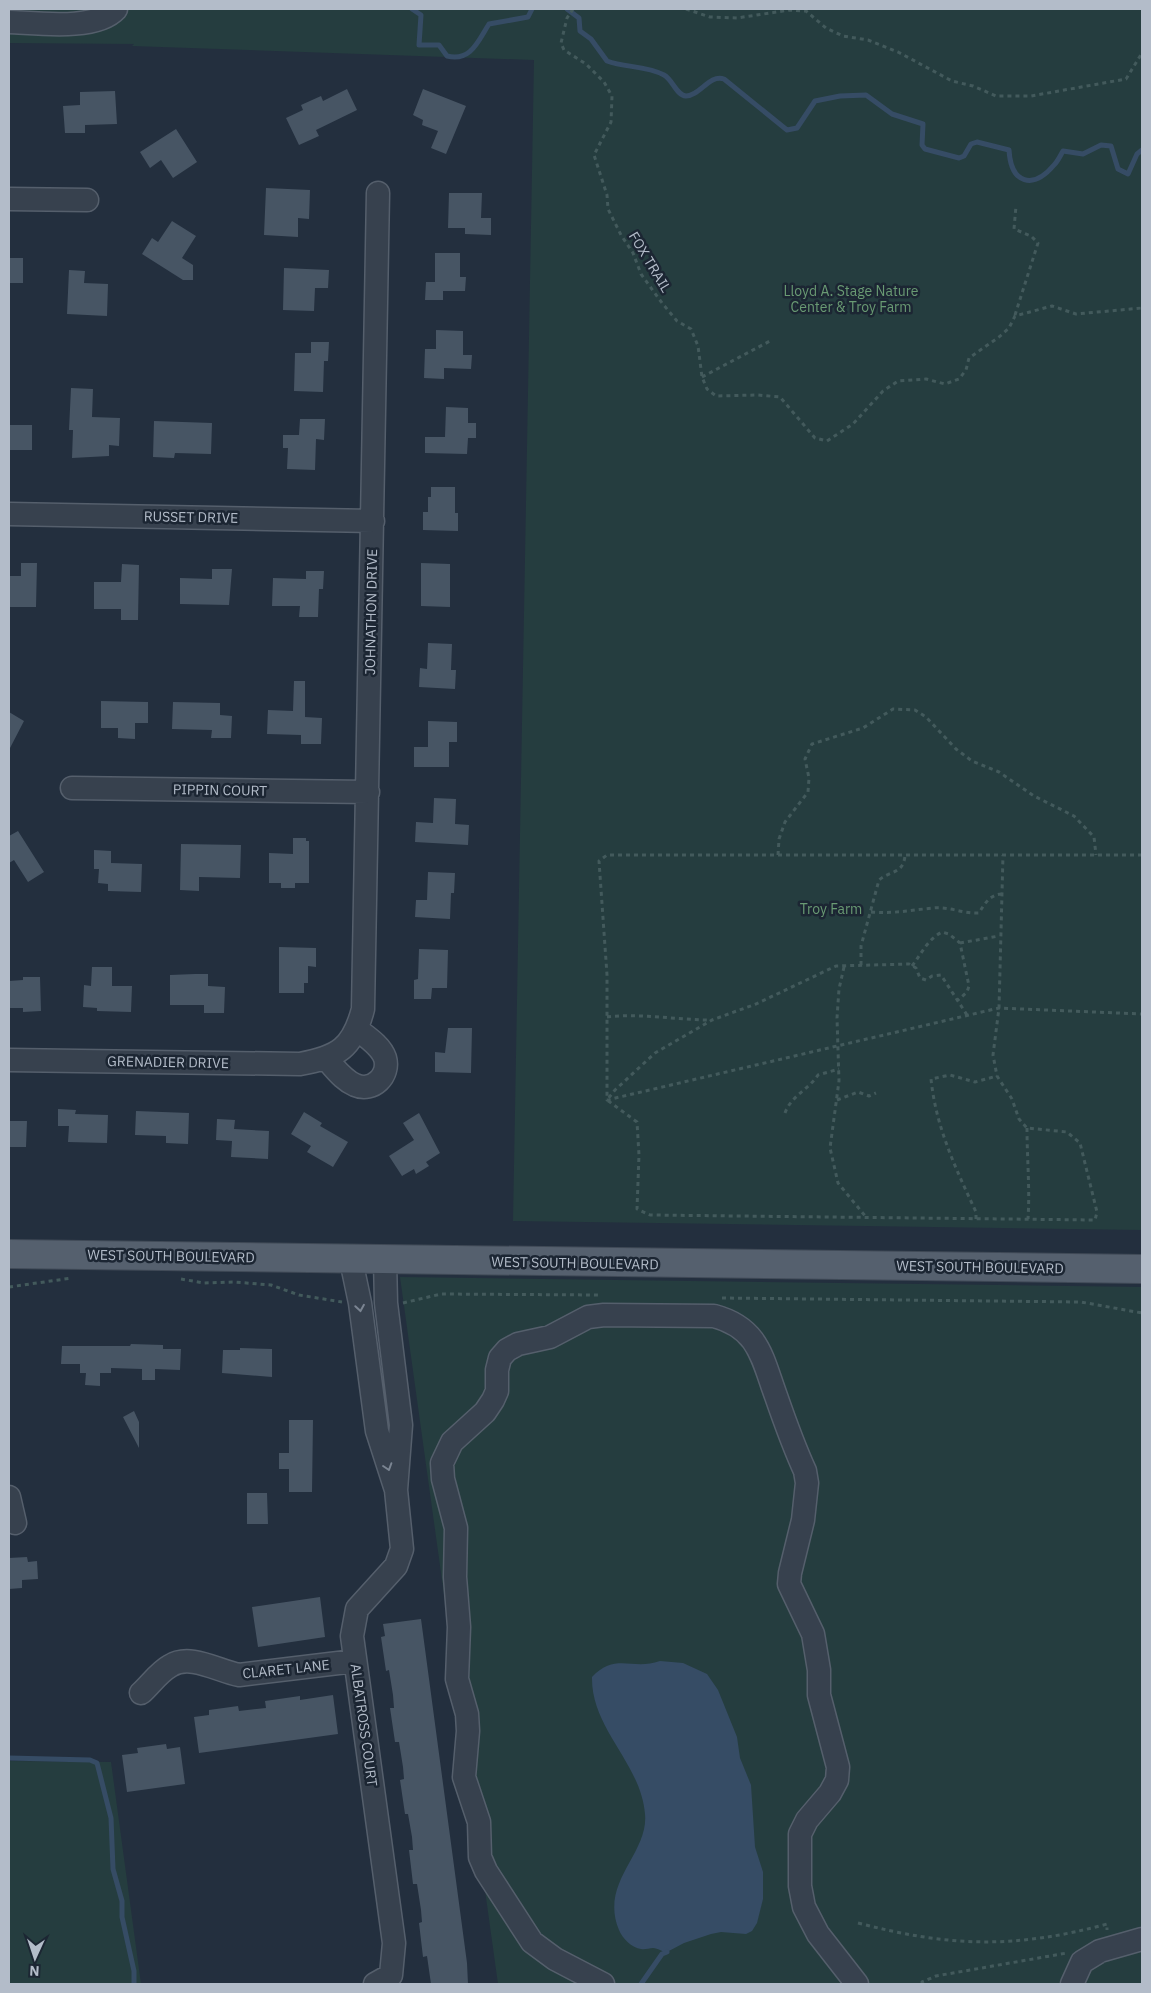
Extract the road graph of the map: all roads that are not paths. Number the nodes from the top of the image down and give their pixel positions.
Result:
1 (116, 9) edge
2 (9, 22) edge
3 (378, 193) dead end
4 (9, 199) edge
5 (87, 200) dead end
6 (9, 514) edge
7 (373, 521) junction
8 (72, 788) dead end
9 (368, 792) junction
10 (352, 1038) junction
11 (326, 1059) junction
12 (9, 1060) edge
13 (9, 1254) edge
14 (351, 1260) junction
15 (385, 1260) junction
16 (1142, 1269) edge
17 (394, 1368) junction
18 (370, 1373) junction
19 (396, 1490) junction
20 (9, 1497) edge
21 (15, 1523) dead end
22 (355, 1661) junction
23 (141, 1693) dead end
24 (1142, 1939) edge
25 (387, 1981) edge
26 (602, 1984) edge
27 (857, 1984) edge
28 (1072, 1984) edge

1 - 2 street
3 - 7 street, JOHNATHON DRIVE
4 - 5 street
6 - 7 street, RUSSET DRIVE
7 - 9 street, JOHNATHON DRIVE
8 - 9 street, PIPPIN COURT
9 - 10 street, JOHNATHON DRIVE
10 - 11 street, GRENADIER DRIVE
10 - 11 street
11 - 12 street, GRENADIER DRIVE
13 - 14 main road, WEST SOUTH BOULEVARD
14 - 15 main road, WEST SOUTH BOULEVARD
14 -> 18 street, ALBATROSS COURT
15 - 16 main road, WEST SOUTH BOULEVARD
15 - 17 street, ALBATROSS COURT
17 - 18 street
17 - 19 street, ALBATROSS COURT
18 -> 19 street, ALBATROSS COURT
19 - 22 street, ALBATROSS COURT
20 - 21 street
22 - 23 street, CLARET LANE
22 - 25 street, ALBATROSS COURT
24 - 28 street
26 - 27 street

